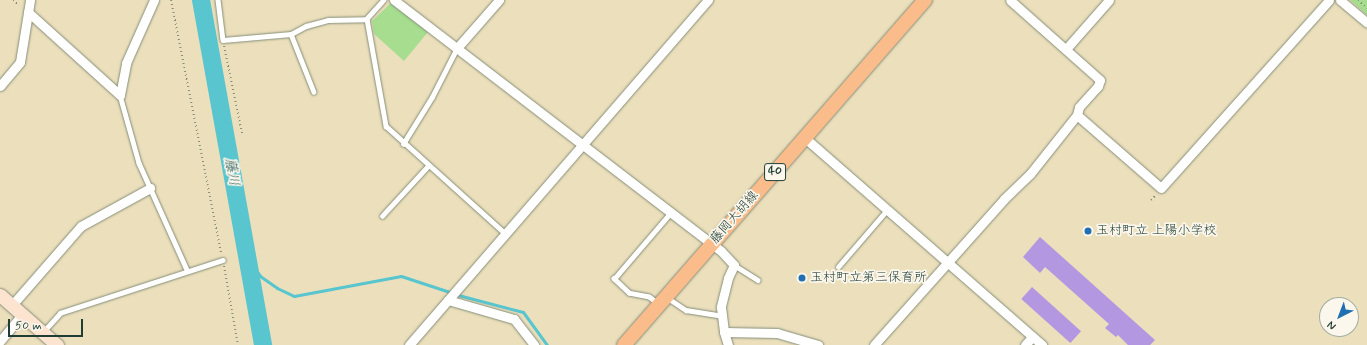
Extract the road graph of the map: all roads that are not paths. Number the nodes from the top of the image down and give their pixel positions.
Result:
1 (30, 0) edge
2 (154, 0) edge
3 (218, 0) edge
4 (384, 0) edge
5 (394, 0) edge
6 (499, 0) edge
7 (708, 0) edge
8 (925, 0) edge
9 (1010, 0) edge
10 (1109, 0) edge
11 (1329, 0) edge
12 (1340, 0) edge
13 (28, 12) junction
14 (367, 19) junction
15 (1367, 23) edge
16 (291, 34) junction
17 (457, 48) junction
18 (1066, 49) junction
19 (0, 86) edge
20 (314, 92) dead end
21 (120, 95) junction
22 (1077, 115) junction
23 (804, 138) junction
24 (403, 144) junction
25 (583, 144) junction
26 (428, 166) junction
27 (150, 188) junction
28 (887, 210) junction
29 (672, 211) junction
30 (382, 216) dead end
31 (505, 233) junction
32 (713, 243) junction
33 (223, 260) road end
34 (948, 262) junction
35 (734, 265) junction
36 (838, 266) dead end
37 (187, 270) junction
38 (758, 280) dead end
39 (0, 295) edge
40 (449, 298) junction
41 (663, 300) junction
42 (12, 305) junction
43 (23, 314) junction
44 (722, 316) junction
45 (42, 332) junction
46 (724, 332) junction
47 (1032, 337) junction
48 (0, 341) edge
49 (57, 345) edge
50 (409, 345) edge
51 (534, 345) edge
52 (624, 345) edge
53 (728, 345) edge
54 (818, 345) edge
55 (874, 345) edge
56 (1025, 345) edge
57 (1042, 345) edge

1 - 13 street
2 - 21 street
3 - 16 lane
4 - 14 lane
5 - 17 street
6 - 17 street
7 - 25 street
8 - 23 main road, 藤岡大胡線 / 40
9 - 18 street
10 - 18 street
11 - 22 street
12 - 15 street
13 - 19 street
13 - 21 street
14 - 16 lane
14 - 24 lane
16 - 20 lane
17 - 24 lane
17 - 25 street
18 - 22 street
21 - 27 lane
22 - 34 street
23 - 28 street
23 - 32 main road, 藤岡大胡線 / 40
24 - 26 lane
25 - 29 street
25 - 31 street
26 - 30 lane
26 - 31 lane
27 - 37 lane
27 - 42 street
28 - 34 street
28 - 36 lane
29 - 32 street
29 - 41 lane
31 - 40 street
32 - 35 street
32 - 41 main road, 藤岡大胡線 / 40
33 - 37 lane
34 - 47 street
34 - 55 street
35 - 38 lane
35 - 44 street
37 - 45 lane
39 - 42 street
40 - 50 street
40 - 51 street
41 - 44 lane
41 - 52 main road, 藤岡大胡線 / 40
42 - 43 street
43 - 45 street
43 - 48 street
44 - 46 street
45 - 49 street
46 - 53 street
46 - 54 street
47 - 56 street
47 - 57 street

